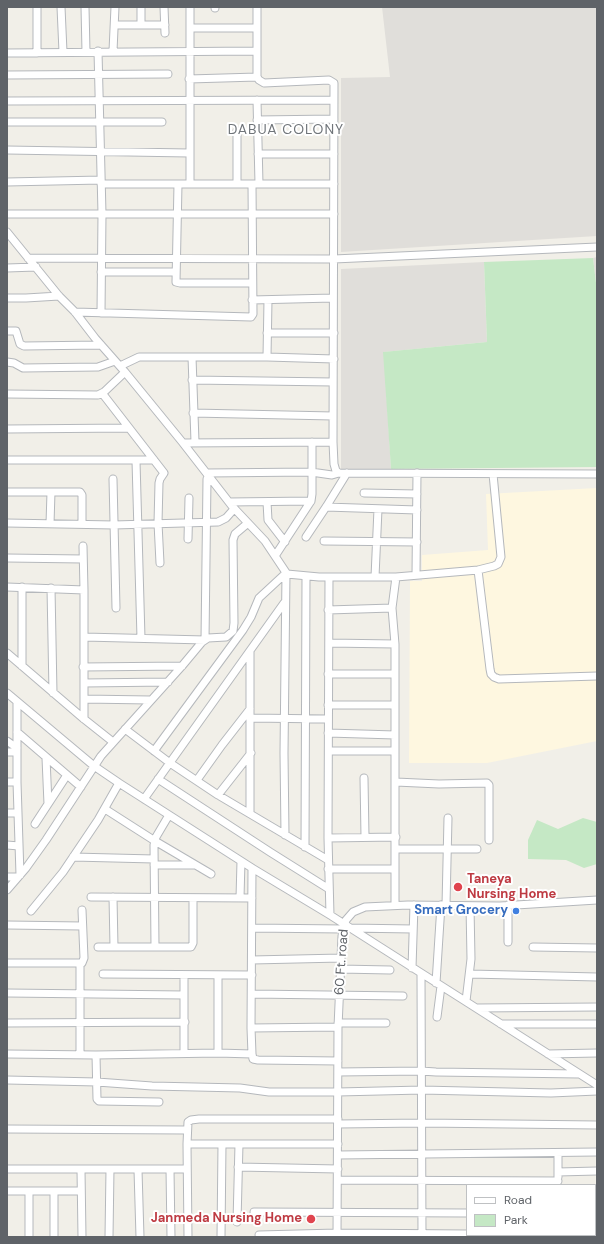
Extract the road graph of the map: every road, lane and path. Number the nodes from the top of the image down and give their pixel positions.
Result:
1 (37, 7) edge
2 (61, 7) edge
3 (84, 7) edge
4 (115, 7) edge
5 (140, 7) edge
6 (164, 7) edge
7 (190, 7) edge
8 (257, 7) edge
9 (115, 25) junction
10 (141, 25) junction
11 (190, 28) junction
12 (257, 28) junction
13 (98, 51) junction
14 (113, 51) junction
15 (190, 51) junction
16 (257, 51) junction
17 (63, 52) junction
18 (86, 52) junction
19 (7, 53) edge
20 (37, 53) junction
21 (168, 74) dead end
22 (7, 75) edge
23 (98, 75) junction
24 (257, 77) junction
25 (189, 79) junction
26 (189, 100) junction
27 (257, 100) junction
28 (334, 100) junction
29 (7, 101) edge
30 (98, 101) junction
31 (334, 119) junction
32 (257, 120) junction
33 (7, 122) edge
34 (99, 122) junction
35 (162, 122) dead end
36 (236, 131) dead end
37 (7, 150) edge
38 (99, 152) junction
39 (189, 153) junction
40 (258, 154) junction
41 (334, 154) junction
42 (7, 182) edge
43 (101, 182) junction
44 (178, 184) junction
45 (190, 184) junction
46 (237, 184) junction
47 (255, 184) junction
48 (334, 184) junction
49 (7, 214) edge
50 (102, 214) junction
51 (177, 214) junction
52 (334, 214) junction
53 (252, 215) junction
54 (7, 232) edge
55 (7, 243) edge
56 (17, 243) junction
57 (597, 247) edge
58 (28, 258) junction
59 (101, 258) junction
60 (176, 258) junction
61 (252, 259) junction
62 (334, 259) junction
63 (36, 267) junction
64 (7, 268) edge
65 (101, 272) junction
66 (176, 272) junction
67 (252, 283) junction
68 (59, 296) junction
69 (7, 298) edge
70 (333, 298) junction
71 (252, 300) junction
72 (268, 300) junction
73 (75, 312) junction
74 (100, 312) junction
75 (7, 330) edge
76 (267, 333) junction
77 (334, 333) junction
78 (101, 345) junction
79 (192, 357) junction
80 (267, 357) junction
81 (334, 359) junction
82 (7, 362) edge
83 (117, 364) junction
84 (125, 372) junction
85 (192, 380) junction
86 (333, 382) junction
87 (102, 393) junction
88 (7, 394) edge
89 (193, 413) junction
90 (333, 416) junction
91 (129, 428) junction
92 (7, 429) edge
93 (195, 442) junction
94 (312, 442) junction
95 (333, 442) junction
96 (183, 443) junction
97 (7, 460) edge
98 (154, 460) junction
99 (136, 461) junction
100 (312, 472) junction
101 (339, 473) junction
102 (347, 473) junction
103 (417, 473) junction
104 (493, 474) junction
105 (597, 474) edge
106 (207, 476) junction
107 (113, 479) dead end
108 (7, 492) edge
109 (51, 492) junction
110 (364, 493) dead end
111 (417, 494) junction
112 (189, 498) dead end
113 (310, 501) junction
114 (229, 502) junction
115 (267, 502) junction
116 (326, 507) junction
117 (234, 509) junction
118 (378, 509) junction
119 (417, 510) junction
120 (188, 522) junction
121 (207, 522) junction
122 (7, 523) edge
123 (158, 523) junction
124 (248, 523) junction
125 (50, 524) junction
126 (82, 524) junction
127 (137, 524) junction
128 (114, 525) junction
129 (306, 537) dead end
130 (188, 539) dead end
131 (324, 540) dead end
132 (285, 542) junction
133 (377, 542) junction
134 (417, 542) junction
135 (83, 546) dead end
136 (275, 556) junction
137 (7, 558) edge
138 (83, 559) junction
139 (160, 564) dead end
140 (478, 570) junction
141 (286, 573) junction
142 (416, 575) junction
143 (306, 576) junction
144 (329, 577) junction
145 (375, 577) junction
146 (396, 577) junction
147 (7, 587) edge
148 (22, 587) junction
149 (51, 588) junction
150 (84, 590) junction
151 (284, 603) junction
152 (116, 608) dead end
153 (392, 608) junction
154 (328, 610) junction
155 (84, 638) junction
156 (141, 638) junction
157 (205, 640) junction
158 (329, 643) junction
159 (395, 644) junction
160 (250, 652) junction
161 (7, 653) edge
162 (22, 666) junction
163 (182, 666) junction
164 (83, 667) junction
165 (328, 674) junction
166 (395, 674) junction
167 (597, 676) edge
168 (168, 682) junction
169 (84, 683) junction
170 (7, 693) edge
171 (53, 693) junction
172 (84, 699) junction
173 (150, 700) junction
174 (17, 702) junction
175 (328, 705) junction
176 (395, 705) junction
177 (250, 709) junction
178 (250, 718) junction
179 (284, 718) junction
180 (306, 718) junction
181 (84, 719) junction
182 (328, 719) junction
183 (125, 729) junction
184 (17, 732) junction
185 (328, 734) junction
186 (395, 735) junction
187 (7, 741) edge
188 (113, 742) junction
189 (17, 750) junction
190 (154, 751) junction
191 (329, 751) junction
192 (396, 751) junction
193 (7, 752) edge
194 (251, 753) junction
195 (46, 758) junction
196 (170, 763) junction
197 (94, 766) junction
198 (67, 775) junction
199 (364, 778) dead end
200 (158, 779) junction
201 (197, 780) junction
202 (7, 782) edge
203 (17, 782) junction
204 (396, 782) junction
205 (119, 784) junction
206 (81, 787) junction
207 (218, 795) junction
208 (144, 799) junction
209 (48, 804) junction
210 (105, 809) junction
211 (7, 813) edge
212 (18, 813) junction
213 (250, 813) junction
214 (169, 815) junction
215 (448, 818) dead end
216 (35, 824) dead end
217 (285, 835) junction
218 (365, 837) junction
219 (396, 837) junction
220 (328, 838) junction
221 (489, 840) dead end
222 (154, 841) junction
223 (7, 845) edge
224 (19, 846) junction
225 (305, 847) junction
226 (396, 849) junction
227 (447, 849) junction
228 (477, 849) dead end
229 (73, 857) junction
230 (328, 860) junction
231 (241, 861) junction
232 (154, 862) junction
233 (195, 865) junction
234 (252, 868) junction
235 (328, 869) junction
236 (396, 869) junction
237 (211, 874) dead end
238 (19, 876) junction
239 (7, 877) edge
240 (329, 889) junction
241 (7, 890) edge
242 (91, 897) dead end
243 (113, 897) junction
244 (155, 898) junction
245 (193, 898) junction
246 (240, 898) junction
247 (252, 898) junction
248 (597, 900) edge
249 (395, 905) junction
250 (414, 905) junction
251 (444, 905) junction
252 (508, 905) junction
253 (470, 906) junction
254 (82, 910) dead end
255 (31, 911) dead end
256 (330, 915) junction
257 (7, 925) edge
258 (82, 926) junction
259 (346, 927) junction
260 (252, 928) junction
261 (413, 929) junction
262 (508, 942) dead end
263 (114, 947) junction
264 (154, 947) junction
265 (533, 947) dead end
266 (98, 948) dead end
267 (597, 948) edge
268 (341, 958) junction
269 (252, 960) junction
270 (7, 963) edge
271 (80, 964) junction
272 (412, 968) junction
273 (340, 969) junction
274 (390, 970) dead end
275 (103, 974) dead end
276 (184, 974) junction
277 (421, 974) junction
278 (470, 974) junction
279 (218, 975) junction
280 (252, 975) junction
281 (597, 977) edge
282 (439, 985) junction
283 (7, 993) edge
284 (81, 994) junction
285 (252, 994) junction
286 (339, 994) junction
287 (184, 995) junction
288 (403, 996) dead end
289 (466, 1001) junction
290 (597, 1007) edge
291 (477, 1008) junction
292 (437, 1017) dead end
293 (7, 1022) edge
294 (185, 1022) junction
295 (80, 1023) junction
296 (386, 1023) dead end
297 (501, 1024) junction
298 (597, 1024) edge
299 (338, 1025) junction
300 (251, 1028) junction
301 (184, 1053) junction
302 (218, 1053) junction
303 (597, 1053) edge
304 (7, 1054) edge
305 (252, 1054) junction
306 (548, 1054) junction
307 (80, 1055) junction
308 (96, 1055) junction
309 (338, 1061) junction
310 (421, 1071) junction
311 (338, 1072) junction
312 (580, 1074) junction
313 (7, 1080) edge
314 (97, 1082) junction
315 (597, 1085) edge
316 (422, 1090) junction
317 (597, 1091) edge
318 (338, 1092) junction
319 (159, 1102) dead end
320 (338, 1122) junction
321 (423, 1123) junction
322 (597, 1125) edge
323 (7, 1130) edge
324 (187, 1130) junction
325 (187, 1144) junction
326 (222, 1144) junction
327 (239, 1144) junction
328 (338, 1144) junction
329 (597, 1152) edge
330 (423, 1154) junction
331 (558, 1154) junction
332 (338, 1155) junction
333 (238, 1168) junction
334 (7, 1169) edge
335 (110, 1169) junction
336 (170, 1169) junction
337 (187, 1169) junction
338 (338, 1169) junction
339 (81, 1170) junction
340 (138, 1170) junction
341 (597, 1171) edge
342 (558, 1172) junction
343 (338, 1180) junction
344 (423, 1180) junction
345 (558, 1183) edge
346 (7, 1191) edge
347 (29, 1191) junction
348 (54, 1191) junction
349 (81, 1191) junction
350 (254, 1212) dead end
351 (337, 1212) junction
352 (422, 1213) junction
353 (466, 1213) edge
354 (237, 1222) dead end
355 (466, 1234) edge
356 (259, 1235) dead end
357 (337, 1235) edge
358 (422, 1235) edge
359 (29, 1237) edge
360 (54, 1237) edge
361 (82, 1237) edge
362 (109, 1237) edge
363 (140, 1237) edge
364 (171, 1237) edge
365 (188, 1237) edge
366 (221, 1237) edge

1 - 20 street
2 - 17 street
3 - 18 street
4 - 9 street
5 - 10 street
6 - 10 street
7 - 11 street
8 - 12 street
9 - 10 street
9 - 14 street
11 - 12 street
11 - 15 street
12 - 16 street
13 - 14 street
13 - 18 street
13 - 23 street
14 - 15 street
15 - 16 street
15 - 25 street
16 - 24 street
17 - 18 street
17 - 20 street
19 - 20 street
21 - 23 street
22 - 23 street
23 - 30 street
24 - 25 street
24 - 28 street
25 - 26 street
26 - 27 street
26 - 30 street
26 - 39 street
27 - 28 street
27 - 32 street
28 - 31 street
29 - 30 street
30 - 34 street
31 - 32 street
31 - 41 street
32 - 40 street
33 - 34 street
34 - 35 street
34 - 38 street
36 - 46 street
37 - 38 street
38 - 39 street
38 - 43 street
39 - 45 street
40 - 41 street
40 - 47 street
41 - 48 street
42 - 43 street
43 - 44 street
43 - 50 street
44 - 45 street
44 - 51 street
45 - 46 street
46 - 47 street
47 - 48 street
47 - 53 street
48 - 52 street
49 - 50 street
50 - 51 street
50 - 59 street
51 - 53 street
51 - 60 street
52 - 53 street
52 - 62 street
53 - 61 street
54 - 56 street
55 - 56 street
56 - 58 street
57 - 62 street
58 - 59 street
58 - 63 street
59 - 60 street
59 - 65 street
60 - 61 street
60 - 66 street
61 - 62 street
61 - 67 street
62 - 70 street
63 - 64 street
63 - 68 street
65 - 66 street
65 - 74 street
66 - 67 street
67 - 71 street
68 - 69 street
68 - 73 street
70 - 72 street
70 - 77 street
71 - 72 street
71 - 74 street
72 - 76 street
73 - 74 street
73 - 78 street
75 - 78 street
76 - 77 street
76 - 80 street
77 - 81 street
78 - 83 street
79 - 80 street
79 - 83 street
79 - 85 street
80 - 81 street
81 - 86 street
82 - 83 street
83 - 84 street
84 - 87 street
84 - 96 street
85 - 86 street
85 - 89 street
86 - 90 street
87 - 88 street
87 - 91 street
89 - 90 street
89 - 93 street
90 - 95 street
91 - 92 street
91 - 98 street
93 - 94 street
93 - 96 street
94 - 95 street
94 - 100 street
95 - 101 street
96 - 106 street
97 - 99 street
98 - 99 street
98 - 123 street
99 - 127 street
100 - 101 street
100 - 106 street
100 - 113 street
101 - 102 street
102 - 103 street
102 - 116 street
103 - 104 street
103 - 111 street
104 - 105 street
104 - 140 street
106 - 114 street
106 - 121 street
107 - 128 street
108 - 109 street
109 - 125 street
109 - 126 street
110 - 111 street
111 - 119 street
112 - 120 street
113 - 115 street
113 - 132 street
114 - 115 street
114 - 117 street
115 - 132 street
116 - 118 street
116 - 129 street
117 - 121 street
117 - 124 street
118 - 119 street
118 - 133 street
119 - 134 street
120 - 121 street
120 - 123 street
120 - 130 street
121 - 157 street
122 - 125 street
123 - 127 street
123 - 139 street
124 - 136 street
124 - 157 street
125 - 126 street
126 - 128 street
127 - 128 street
127 - 156 street
128 - 152 street
131 - 133 street
132 - 136 street
133 - 134 street
133 - 145 street
134 - 142 street
135 - 138 street
136 - 141 street
137 - 138 street
138 - 150 street
140 - 142 street
140 - 167 street
141 - 143 street
141 - 151 street
141 - 190 street
142 - 146 street
143 - 144 street
143 - 180 street
144 - 145 street
144 - 154 street
145 - 146 street
146 - 153 street
147 - 148 street
148 - 149 street
148 - 162 street
149 - 150 street
149 - 171 street
150 - 155 street
151 - 160 street
151 - 179 street
153 - 154 street
153 - 159 street
154 - 158 street
155 - 156 street
155 - 164 street
156 - 157 street
157 - 163 street
158 - 159 street
158 - 165 street
159 - 166 street
160 - 177 street
160 - 196 street
161 - 162 street
162 - 171 street
163 - 164 street
163 - 168 street
164 - 169 street
165 - 166 street
165 - 175 street
166 - 176 street
168 - 169 street
168 - 173 street
169 - 172 street
170 - 174 street
171 - 181 street
172 - 173 street
172 - 181 street
173 - 183 street
174 - 184 street
174 - 197 street
175 - 176 street
175 - 182 street
176 - 186 street
177 - 178 street
177 - 201 street
178 - 179 street
178 - 194 street
179 - 180 street
179 - 217 street
180 - 182 street
180 - 225 street
181 - 188 street
182 - 185 street
183 - 188 street
183 - 190 street
184 - 189 street
184 - 195 street
185 - 186 street
185 - 191 street
186 - 192 street
187 - 189 street
188 - 197 street
189 - 193 street
189 - 203 street
190 - 196 street
191 - 192 street
191 - 220 street
192 - 204 street
194 - 207 street
194 - 213 street
195 - 198 street
195 - 209 street
196 - 200 street
196 - 201 street
197 - 205 street
197 - 206 street
198 - 206 street
198 - 209 street
199 - 218 street
200 - 208 street
200 - 240 street
201 - 207 street
202 - 203 street
203 - 212 street
204 - 219 street
204 - 221 street
205 - 208 street
205 - 210 street
206 - 238 street
207 - 213 street
208 - 214 street
209 - 216 street
210 - 222 street
210 - 229 street
211 - 212 street
212 - 224 street
213 - 217 street
214 - 222 street
214 - 231 street
215 - 227 street
217 - 225 street
218 - 219 street
218 - 220 street
219 - 226 street
220 - 230 street
222 - 232 street
222 - 233 street
223 - 224 street
224 - 238 street
225 - 230 street
226 - 227 street
226 - 236 street
227 - 228 street
227 - 251 street
229 - 232 street
229 - 255 street
230 - 235 street
231 - 234 street
231 - 246 street
232 - 233 street
232 - 244 street
233 - 237 street
234 - 247 street
234 - 256 street
235 - 236 street
235 - 240 street
236 - 249 street
238 - 239 street
238 - 241 street
240 - 256 street
242 - 243 street
243 - 244 street
243 - 263 street
244 - 245 street
244 - 264 street
245 - 246 street
245 - 264 street
246 - 247 street
247 - 260 street
248 - 252 street, 60 Ft. road
249 - 250 street, 60 Ft. road
249 - 259 street, 60 Ft. road
250 - 251 street, 60 Ft. road
250 - 261 street
251 - 253 street, 60 Ft. road
251 - 282 street
252 - 253 street, 60 Ft. road
252 - 262 street
253 - 278 street
254 - 258 street
256 - 259 street
257 - 258 street
258 - 271 street
259 - 260 street
259 - 261 street
259 - 268 street, 60 Ft. road
259 - 272 street
260 - 269 street
261 - 272 street
263 - 264 street
263 - 266 street
265 - 267 street
268 - 269 street
268 - 273 street, 60 Ft. road
269 - 280 street
270 - 271 street
271 - 284 street
272 - 277 street
273 - 274 street
273 - 286 street, 60 Ft. road
275 - 276 street
276 - 279 street
276 - 287 street
277 - 282 street
277 - 310 street
278 - 281 street
278 - 289 street
279 - 280 street
279 - 302 street
280 - 285 street
282 - 289 street
282 - 292 street
283 - 284 street
284 - 287 street
284 - 295 street
285 - 286 street
285 - 300 street
286 - 288 street
286 - 299 street, 60 Ft. road
287 - 294 street
289 - 291 street
290 - 291 street
291 - 297 street
293 - 295 street
294 - 295 street
294 - 301 street
295 - 307 street
296 - 299 street
297 - 298 street
297 - 306 street
299 - 300 street
299 - 309 street, 60 Ft. road
300 - 305 street
301 - 302 street
301 - 308 street
302 - 305 street
303 - 306 street
304 - 307 street
305 - 309 street
306 - 312 street
307 - 308 street
308 - 314 street
309 - 311 street, 60 Ft. road
310 - 311 street
310 - 312 street
310 - 316 street
311 - 318 street, 60 Ft. road
312 - 315 street
313 - 314 street
314 - 318 street
314 - 319 street
316 - 317 street
316 - 318 street
316 - 321 street
318 - 320 street, 60 Ft. road
320 - 321 street
320 - 324 street
320 - 328 street, 60 Ft. road
321 - 322 street
321 - 330 street
323 - 324 street
324 - 325 street
325 - 326 street
325 - 337 street
326 - 327 street
326 - 366 street
327 - 328 street
327 - 333 street
328 - 332 street, 60 Ft. road
329 - 331 street
330 - 331 street
330 - 332 street
330 - 344 street
331 - 342 street
332 - 338 street, 60 Ft. road
333 - 338 street
333 - 354 street
334 - 339 street
335 - 339 street
335 - 340 street
335 - 362 street
336 - 337 street
336 - 340 street
336 - 364 street
337 - 365 street
338 - 343 street, 60 Ft. road
339 - 349 street
340 - 363 street
341 - 342 street
342 - 345 street
343 - 344 street
343 - 351 street, 60 Ft. road
344 - 345 street
344 - 352 street
346 - 347 street
347 - 348 street
347 - 359 street
348 - 349 street
348 - 360 street
349 - 361 street
350 - 351 street
351 - 352 street
351 - 357 street, 60 Ft. road
352 - 353 street
352 - 358 street
355 - 358 street
356 - 357 street
357 - 358 street

